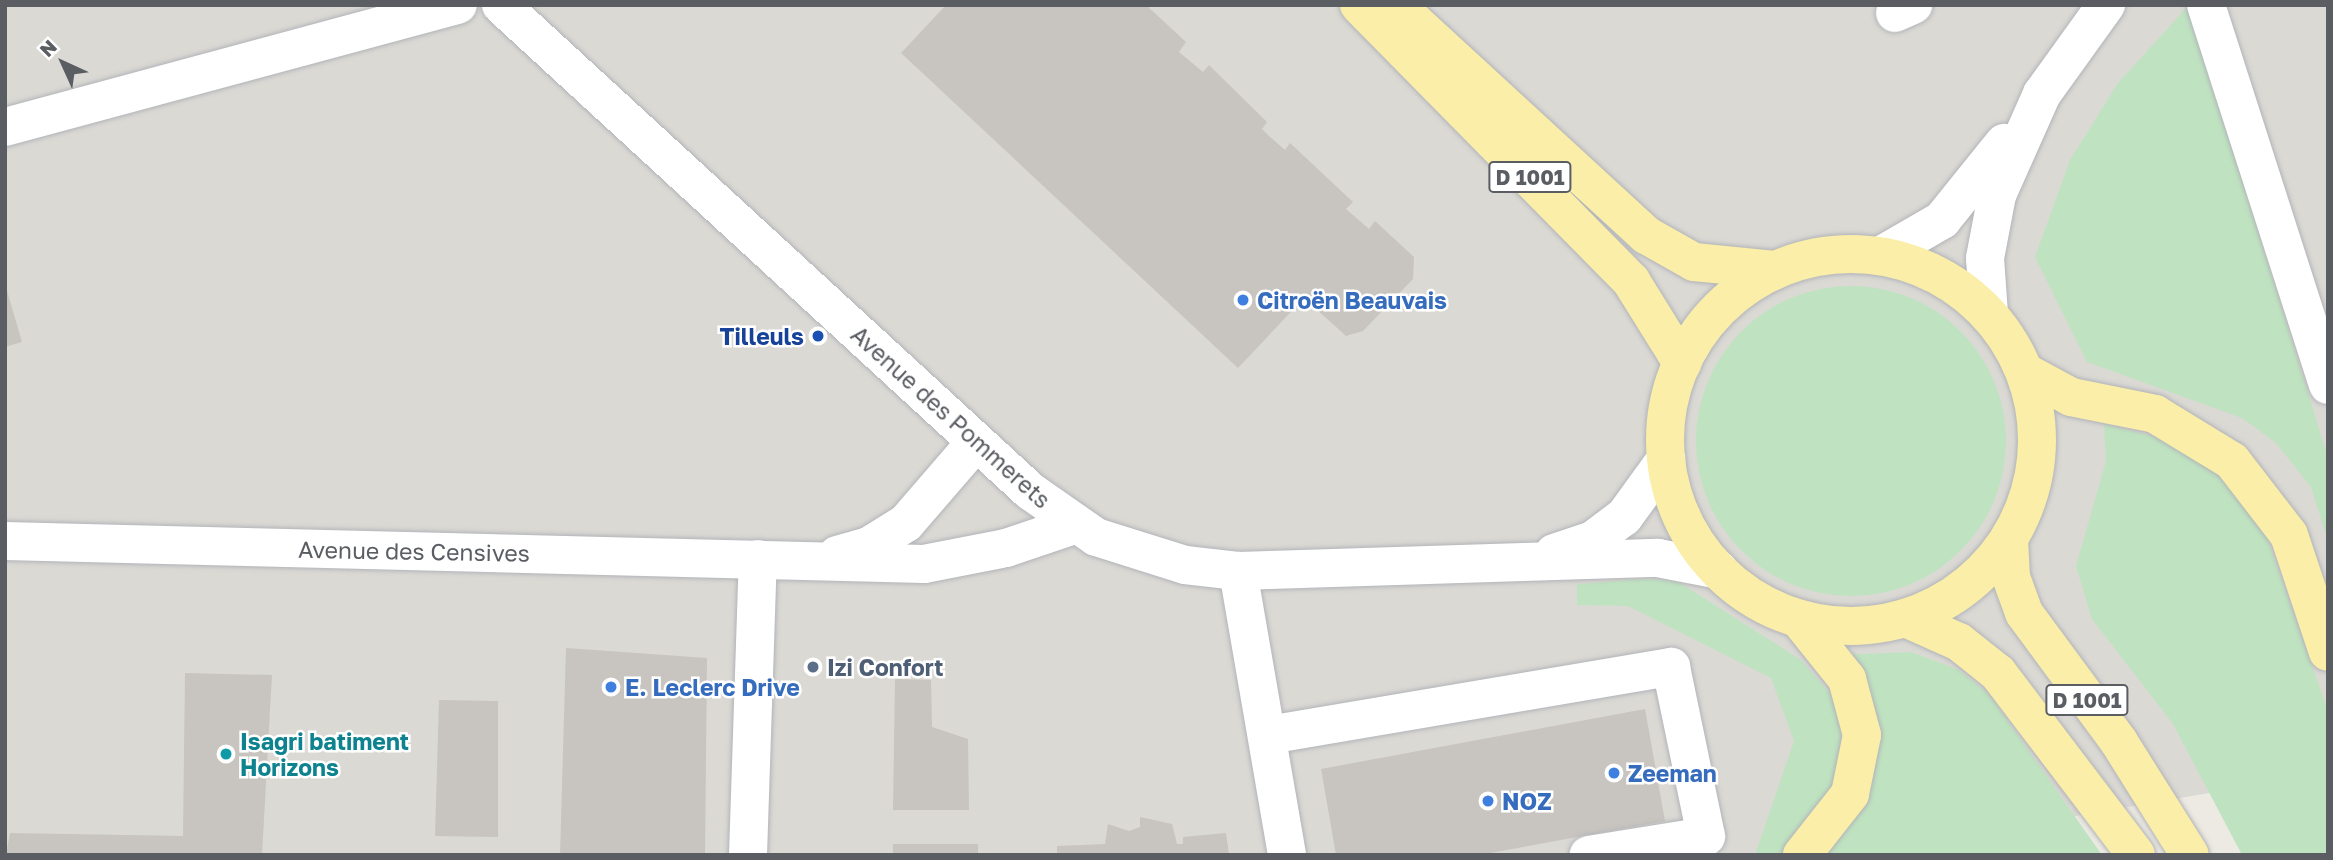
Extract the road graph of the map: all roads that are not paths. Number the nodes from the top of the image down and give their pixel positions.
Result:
1 (458, 5) edge
2 (501, 5) edge
3 (1359, 5) edge
4 (1396, 5) edge
5 (2106, 5) edge
6 (2206, 5) edge
7 (2042, 94) junction
8 (5, 127) edge
9 (1880, 256) junction
10 (1775, 270) junction
11 (1989, 314) junction
12 (1682, 363) junction
13 (2025, 372) junction
14 (2328, 385) edge
15 (976, 442) junction
16 (1666, 459) junction
17 (1074, 525) junction
18 (2008, 539) junction
19 (5, 541) edge
20 (758, 559) junction
21 (822, 560) junction
22 (1513, 564) junction
23 (1718, 570) junction
24 (1238, 571) junction
25 (1799, 618) junction
26 (1905, 618) junction
27 (2328, 652) edge
28 (1268, 735) junction
29 (2189, 854) edge
30 (748, 855) edge
31 (1287, 855) edge
32 (1589, 855) edge
33 (1802, 855) edge
34 (2136, 855) edge

1 - 8 street
2 - 15 street, Avenue des Pommerets
3 - 12 main road, D 1001
4 - 10 main road, D 1001
5 - 7 street
6 - 14 street
7 - 9 street
7 - 11 street
9 - 10 main road
9 - 11 main road
10 - 12 main road
11 - 13 main road
12 - 16 main road
13 - 18 main road
13 - 27 main road
15 - 17 street, Avenue des Pommerets
15 - 21 street, Avenue des Censives
16 - 22 street, Avenue des Pommerets
16 - 23 main road
17 - 21 street, Avenue des Censives
17 - 24 street, Avenue des Pommerets
18 - 26 main road
18 - 29 main road, D 1001
19 - 20 street, Avenue des Censives
20 - 21 street, Avenue des Censives
20 - 30 street
22 - 23 street, Avenue des Pommerets
22 - 24 street, Avenue des Pommerets
23 - 25 main road
24 - 28 street
25 - 26 main road
25 - 33 main road
26 - 34 main road, D 1001
28 - 31 street
28 - 32 street

